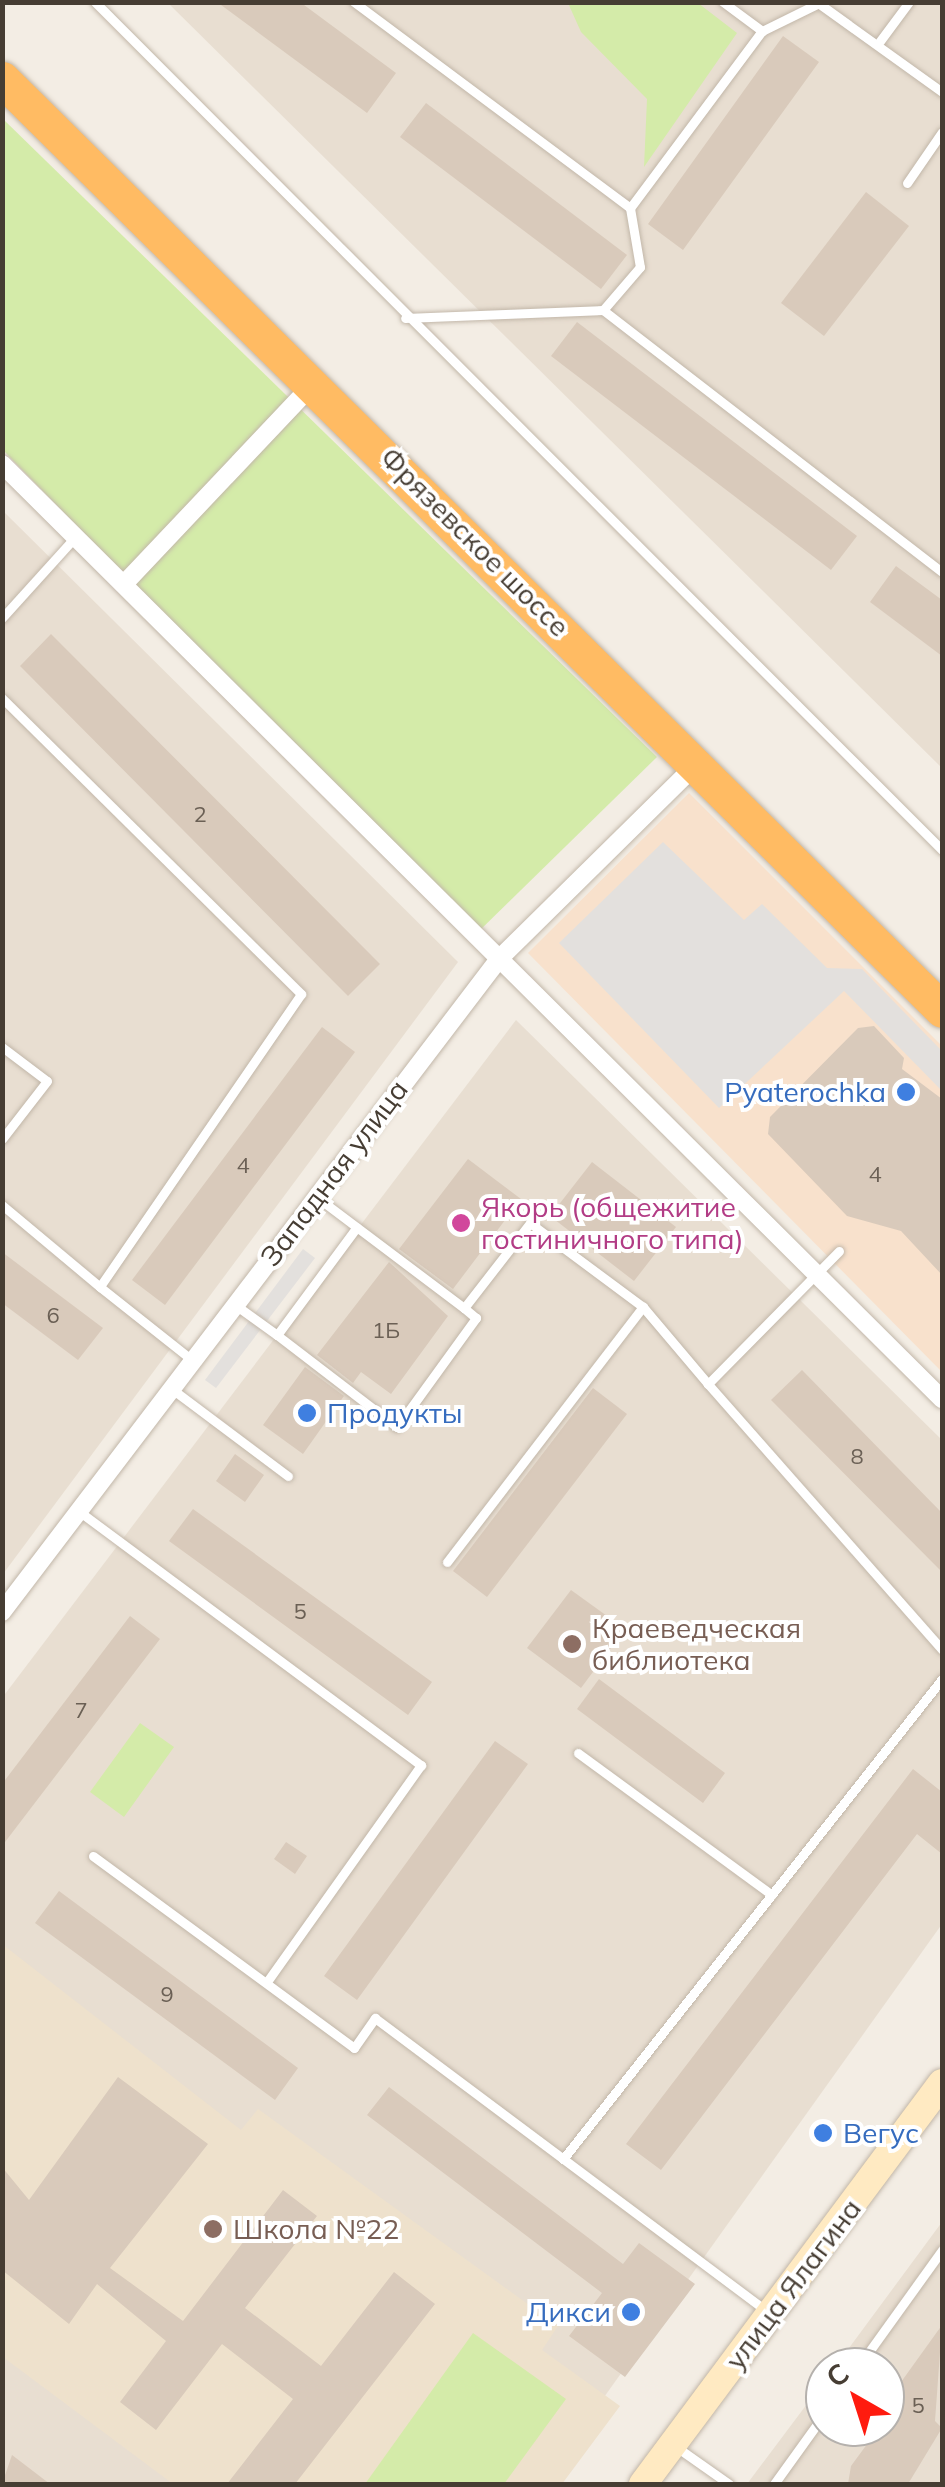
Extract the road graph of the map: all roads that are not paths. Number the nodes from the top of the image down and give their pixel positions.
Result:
1 (95, 2) edge
2 (354, 2) edge
3 (724, 2) edge
4 (909, 2) edge
5 (821, 4) edge
6 (762, 31) junction
7 (880, 41) junction
8 (2, 79) edge
9 (942, 92) edge
10 (942, 132) edge
11 (908, 183) dead end
12 (630, 208) junction
13 (604, 310) junction
14 (405, 318) junction
15 (314, 383) junction
16 (2, 464) edge
17 (76, 536) junction
18 (942, 572) edge
19 (124, 584) junction
20 (2, 618) edge
21 (4, 702) edge
22 (698, 762) junction
23 (942, 850) edge
24 (499, 958) junction
25 (942, 1010) edge
26 (2, 1048) edge
27 (2, 1140) edge
28 (315, 1196) junction
29 (2, 1205) edge
30 (356, 1227) junction
31 (840, 1251) dead end
32 (816, 1271) junction
33 (100, 1286) junction
34 (234, 1304) junction
35 (643, 1307) junction
36 (464, 1308) junction
37 (277, 1335) junction
38 (192, 1360) junction
39 (708, 1384) junction
40 (170, 1388) junction
41 (942, 1398) edge
42 (288, 1476) dead end
43 (78, 1510) junction
44 (447, 1562) dead end
45 (2, 1612) edge
46 (942, 1649) edge
47 (942, 1680) edge
48 (938, 1692) edge
49 (578, 1752) dead end
50 (93, 1856) dead end
51 (772, 1895) junction
52 (266, 1983) junction
53 (942, 2082) edge
54 (563, 2159) junction
55 (942, 2250) edge
56 (770, 2314) junction
57 (872, 2347) edge
58 (805, 2441) edge
59 (673, 2445) junction
60 (643, 2484) edge
61 (728, 2484) edge
62 (774, 2484) edge

1 - 14 lane
2 - 12 lane
3 - 6 lane
4 - 7 lane
5 - 6 lane
5 - 7 lane
6 - 12 lane
7 - 9 lane
8 - 15 highway, Фрязевское шоссе
10 - 11 lane
12 - 13 lane
13 - 14 lane
13 - 18 lane
14 - 23 lane
15 - 19 street
15 - 22 highway, Фрязевское шоссе
16 - 17 street
17 - 19 street
17 - 20 lane
19 - 24 street
21 - 33 lane
22 - 24 street, Западная улица
22 - 25 highway, Фрязевское шоссе
24 - 28 street, Западная улица
24 - 32 street
26 - 27 lane
28 - 30 lane
28 - 34 street, Западная улица
29 - 33 lane
30 - 36 lane
30 - 37 lane
31 - 32 lane
32 - 39 lane
32 - 41 street
33 - 38 lane
34 - 37 lane
34 - 38 street, Западная улица
35 - 36 lane
35 - 39 lane
35 - 44 lane
36 - 37 lane
38 - 40 street, Западная улица
39 - 46 lane
40 - 42 lane
40 - 43 street, Западная улица
43 - 45 street, Западная улица
43 - 52 lane
47 - 48 lane
48 - 51 lane
49 - 51 lane
50 - 52 lane
51 - 54 lane
52 - 54 lane
53 - 56 street, улица Ялагина
54 - 56 lane
55 - 57 lane
56 - 59 street, улица Ялагина
58 - 62 lane
59 - 60 street, улица Ялагина
59 - 61 lane

